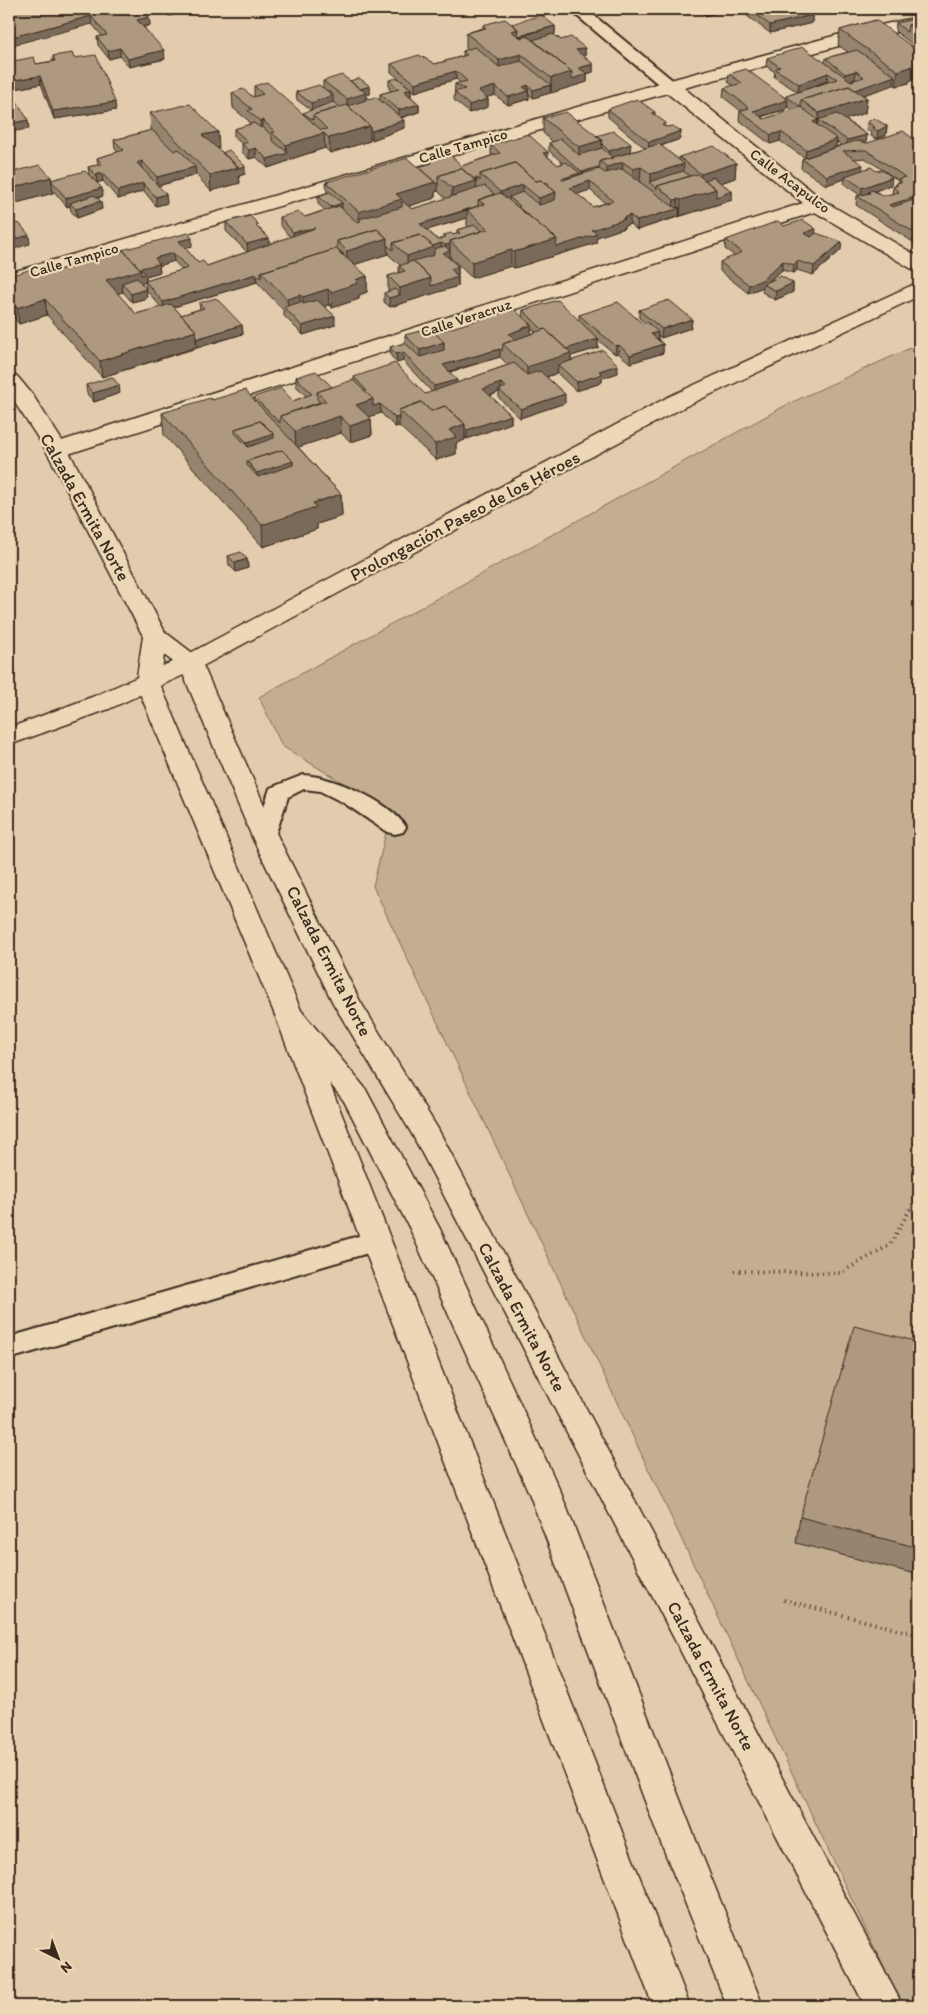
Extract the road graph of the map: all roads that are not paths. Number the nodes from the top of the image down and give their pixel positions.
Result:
1 (577, 9) edge
2 (919, 22) edge
3 (670, 86) junction
4 (818, 205) junction
5 (919, 265) edge
6 (9, 279) edge
7 (919, 288) edge
8 (9, 381) edge
9 (57, 450) junction
10 (155, 636) junction
11 (190, 663) junction
12 (148, 684) junction
13 (9, 737) edge
14 (396, 827) dead end
15 (265, 837) junction
16 (289, 1015) junction
17 (376, 1241) junction
18 (9, 1348) edge
19 (671, 2006) edge
20 (745, 2006) edge
21 (885, 2006) edge

1 - 3 lane
2 - 3 main road, Calle Tampico
3 - 4 main road, Calle Acapulco
3 - 6 main road, Calle Tampico
4 - 5 main road, Calle Acapulco
4 - 9 main road, Calle Veracruz
7 - 11 main road, Prolongación Paseo de los Héroes
8 - 9 main road, Calzada Ermita Norte
9 - 10 main road, Calzada Ermita Norte
10 - 11 main road, Calzada Ermita Norte
10 - 12 main road
11 - 12 main road, Prolongación Paseo de los Héroes
11 - 15 main road, Calzada Ermita Norte
12 - 13 main road, Prolongación Paseo de los Héroes
12 - 16 main road
14 - 15 lane
15 - 21 main road, Calzada Ermita Norte
16 - 17 main road
16 - 20 main road
17 - 18 lane
17 - 19 main road

